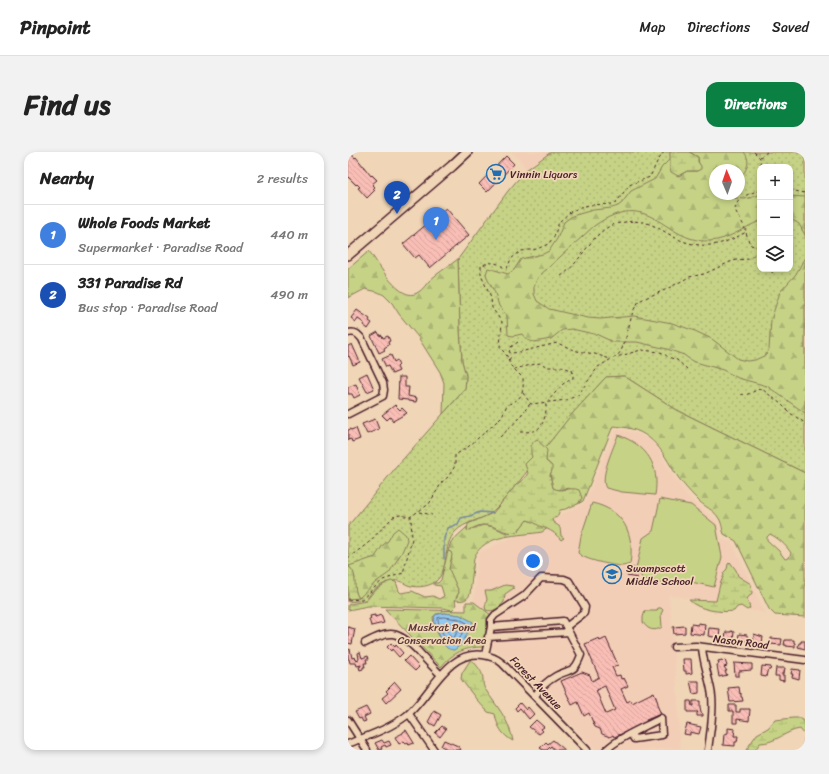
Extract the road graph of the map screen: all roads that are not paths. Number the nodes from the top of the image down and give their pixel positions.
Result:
1 (467, 152) edge
2 (348, 255) edge
3 (348, 333) edge
4 (348, 414) edge
5 (490, 627) junction
6 (568, 629) junction
7 (488, 637) junction
8 (364, 642) dead end
9 (674, 647) dead end
10 (702, 647) junction
11 (485, 655) junction
12 (805, 660) edge
13 (441, 675) junction
14 (535, 696) junction
15 (409, 714) junction
16 (348, 720) edge
17 (631, 734) junction
18 (360, 739) junction
19 (348, 744) edge
20 (367, 750) edge
21 (434, 750) edge
22 (587, 750) edge
23 (606, 750) edge
24 (708, 750) edge

1 - 2 highway
3 - 4 street
5 - 6 street
5 - 6 street
5 - 7 street
6 - 7 street
6 - 14 street
7 - 11 street
8 - 13 street
9 - 10 street, Nason Road
10 - 12 street, Nason Road
10 - 24 street
11 - 13 street, Forest Avenue
11 - 14 street, Forest Avenue
13 - 15 street, Forest Avenue
14 - 22 street, Forest Avenue
15 - 18 street, Forest Avenue
15 - 21 street
16 - 18 street
17 - 17 street
17 - 23 street
18 - 19 street, Forest Avenue
18 - 20 street

